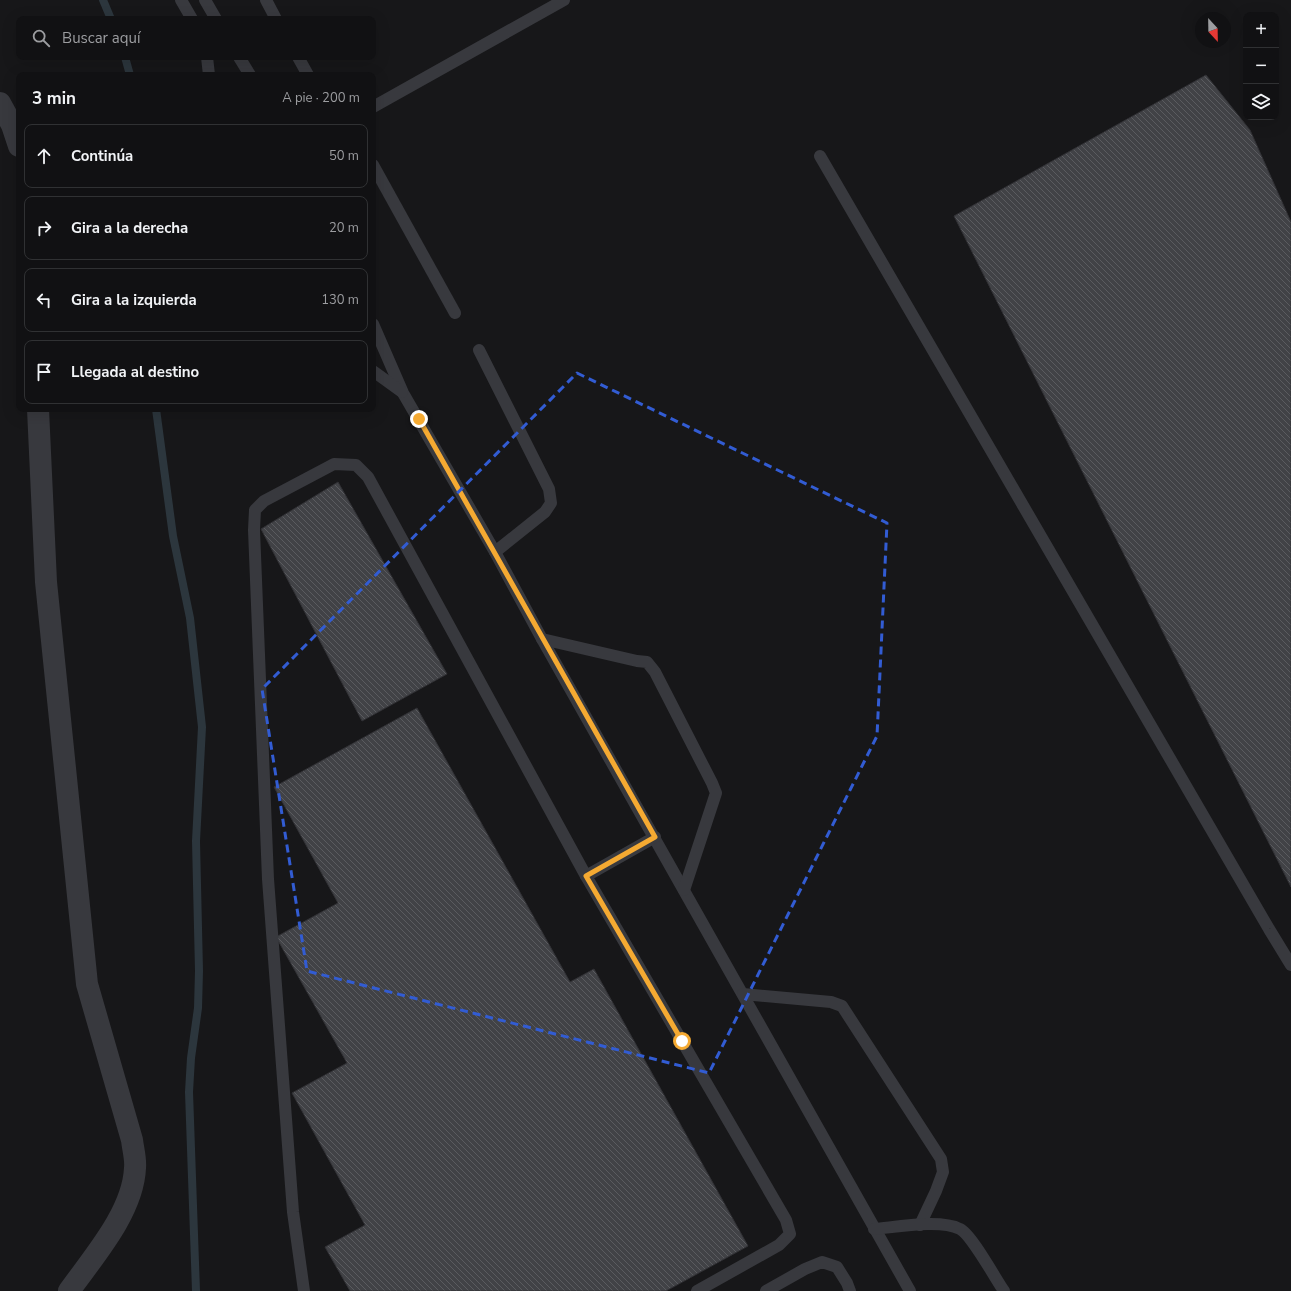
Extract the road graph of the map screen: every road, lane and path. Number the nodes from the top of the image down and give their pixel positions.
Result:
1 (181, 0) edge
2 (205, 0) edge
3 (266, 0) edge
4 (564, 0) edge
5 (190, 16) edge
6 (214, 16) edge
7 (274, 16) edge
8 (207, 60) edge
9 (241, 60) edge
10 (300, 60) edge
11 (209, 72) edge
12 (248, 72) edge
13 (306, 72) edge
14 (0, 103) edge
15 (376, 105) edge
16 (16, 137) edge
17 (820, 156) dead end
18 (376, 170) edge
19 (455, 313) dead end
20 (376, 331) edge
21 (479, 350) dead end
22 (376, 373) edge
23 (403, 393) junction
24 (38, 412) edge
25 (495, 552) junction
26 (542, 639) junction
27 (655, 837) junction
28 (586, 876) junction
29 (684, 890) junction
30 (1291, 965) edge
31 (743, 994) junction
32 (920, 1224) junction
33 (874, 1229) junction
34 (69, 1291) edge
35 (304, 1291) edge
36 (697, 1291) edge
37 (766, 1291) edge
38 (850, 1291) edge
39 (910, 1291) edge
40 (1004, 1291) edge

1 - 5 lane
2 - 6 lane
3 - 7 lane
4 - 15 lane
8 - 11 lane
9 - 12 lane
10 - 13 lane
14 - 16 street
17 - 30 lane
18 - 19 lane
20 - 23 lane
21 - 25 lane
22 - 23 lane
23 - 25 lane
24 - 34 street
25 - 26 lane
26 - 27 lane
26 - 29 lane
27 - 28 lane
27 - 29 lane
28 - 35 lane
28 - 36 lane
29 - 31 lane
31 - 32 lane
31 - 33 lane
32 - 33 lane
32 - 40 lane
33 - 39 lane
37 - 38 lane

